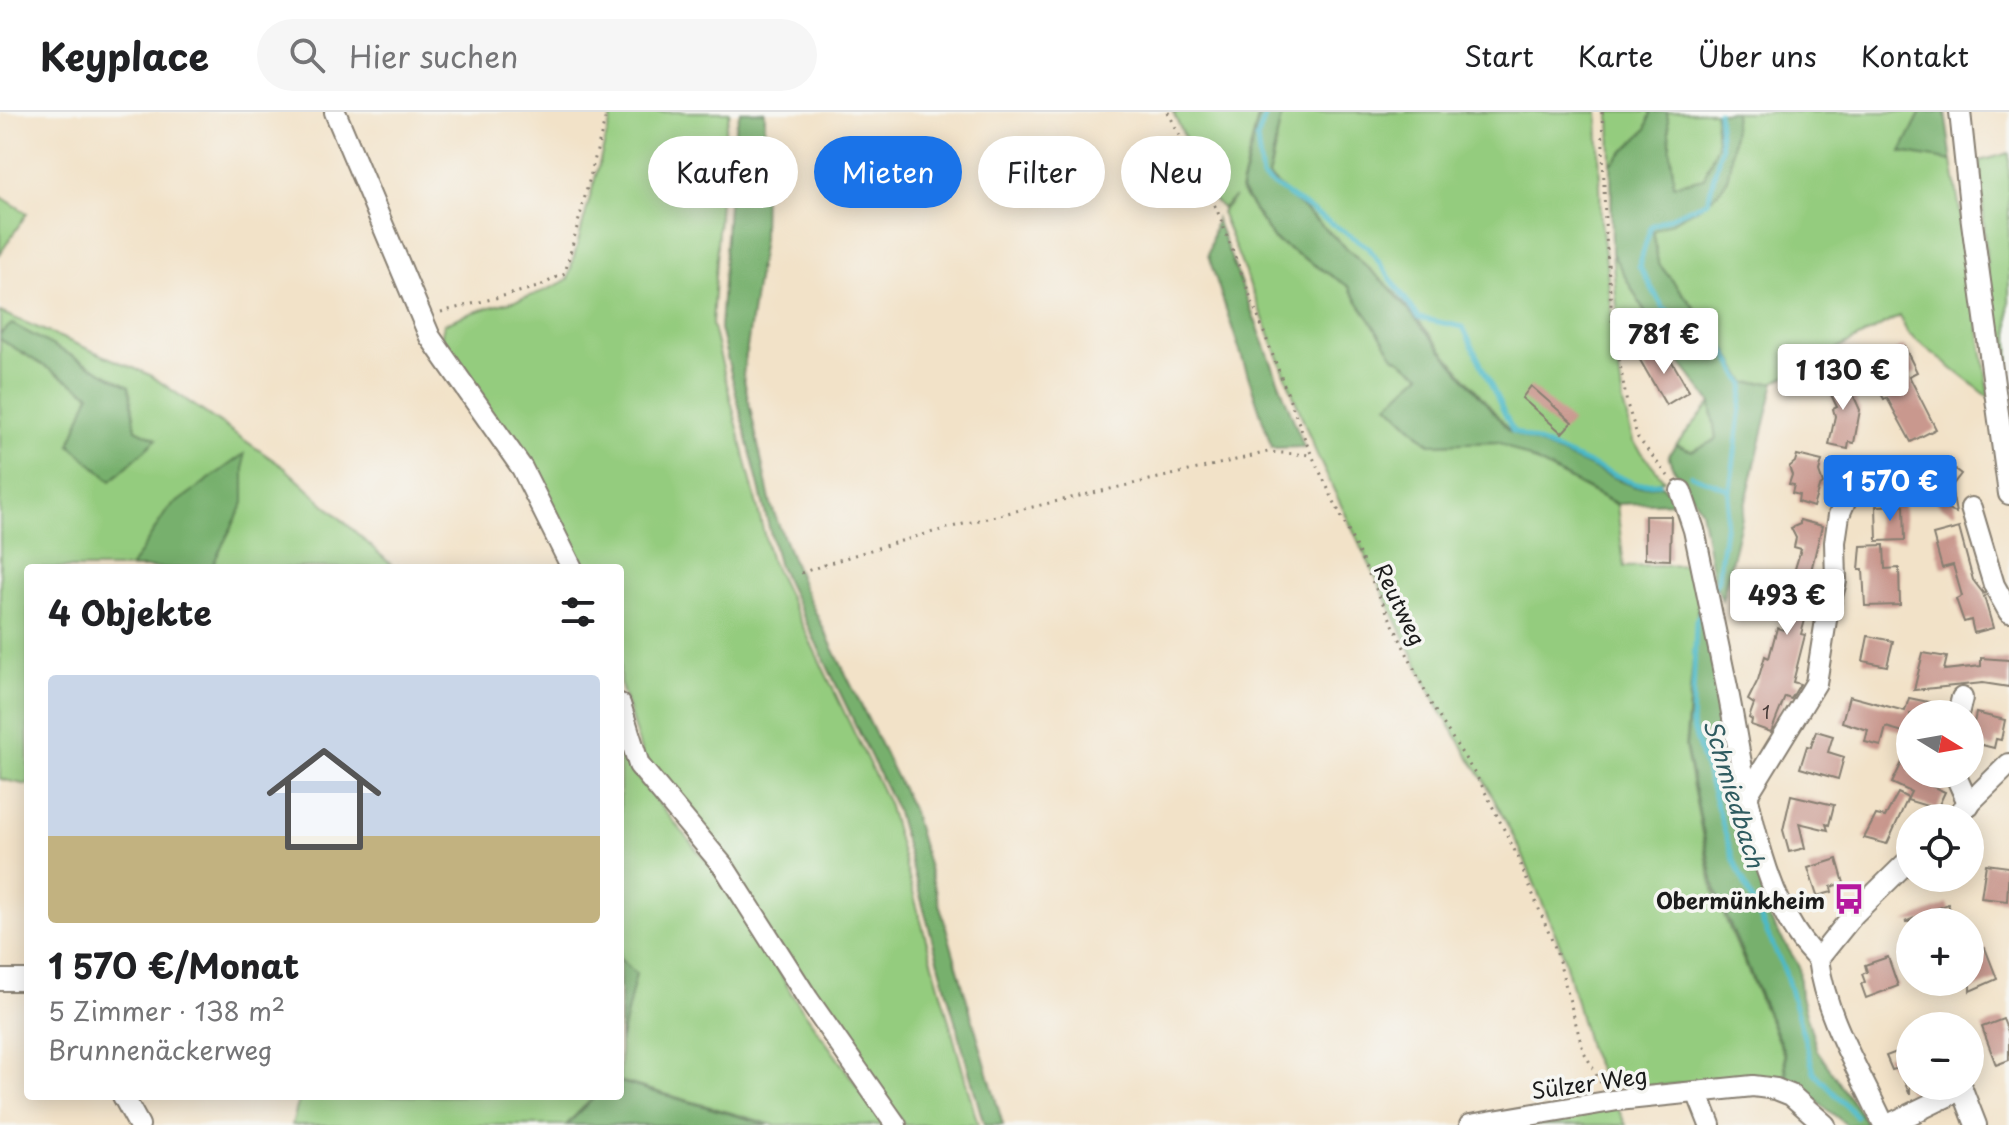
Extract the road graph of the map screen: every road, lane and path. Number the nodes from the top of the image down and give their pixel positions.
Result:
1 (335, 112) edge
2 (607, 112) edge
3 (1168, 112) edge
4 (1602, 112) edge
5 (1960, 112) edge
6 (421, 316) junction
7 (1311, 455) junction
8 (1872, 470) dead end
9 (1681, 491) joint
10 (2009, 494) edge
11 (1971, 508) dead end
12 (570, 564) edge
13 (801, 573) dead end
14 (2009, 612) edge
15 (624, 717) edge
16 (2009, 764) edge
17 (1748, 794) junction
18 (1968, 804) edge
19 (1896, 873) edge
20 (1818, 959) junction
21 (0, 980) edge
22 (24, 980) edge
23 (1697, 1092) junction
24 (125, 1100) edge
25 (1618, 1100) junction
26 (1479, 1123) edge
27 (139, 1125) edge
28 (896, 1125) edge
29 (1710, 1125) edge
30 (1825, 1125) edge
31 (1886, 1125) edge
32 (1976, 1125) edge

1 - 6 street
2 - 6 path
3 - 7 path, Reutweg
4 - 9 path
5 - 10 street
6 - 12 street
7 - 13 path
7 - 25 path, Reutweg
8 - 17 street
9 - 17 street
11 - 14 street
15 - 28 street
16 - 18 street
17 - 20 street
19 - 20 street
20 - 31 street
21 - 22 street
23 - 25 street, Sülzer Weg
23 - 29 street
23 - 30 street, Sülzer Weg
24 - 27 street
25 - 26 street, Sülzer Weg
31 - 32 street

